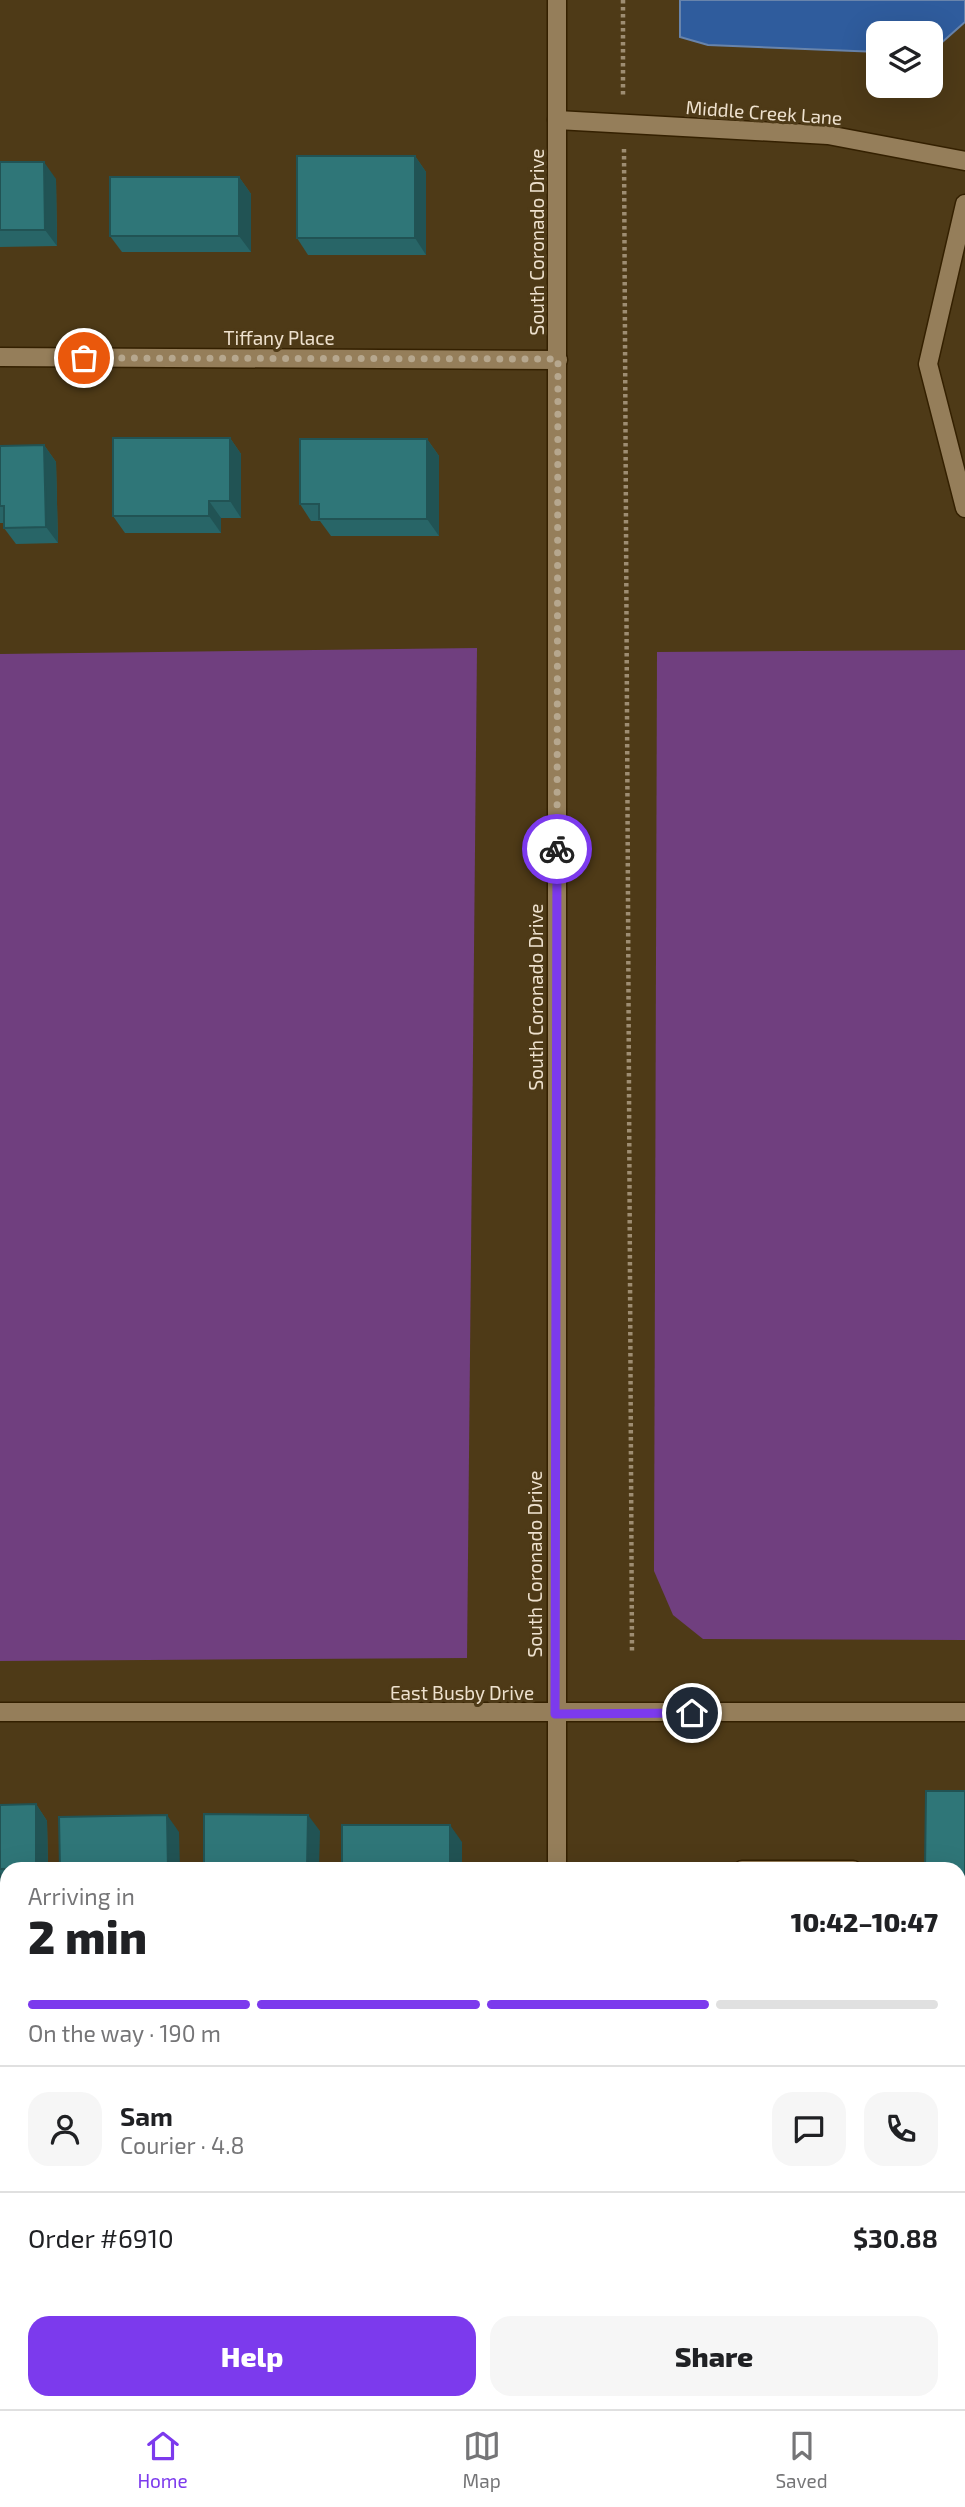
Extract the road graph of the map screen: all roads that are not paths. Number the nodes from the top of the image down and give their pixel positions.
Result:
1 (557, 0) edge
2 (557, 120) junction
3 (965, 162) edge
4 (965, 204) edge
5 (0, 357) edge
6 (558, 359) junction
7 (965, 508) edge
8 (0, 1712) edge
9 (965, 1712) edge
10 (555, 1714) junction
11 (557, 1862) edge

1 - 2 street, South Coronado Drive
2 - 3 street, Middle Creek Lane
2 - 6 street, South Coronado Drive
4 - 7 street
5 - 6 street, Tiffany Place
6 - 10 street, South Coronado Drive
8 - 10 street, East Busby Drive
9 - 10 street, East Busby Drive
10 - 11 street, South Coronado Drive

